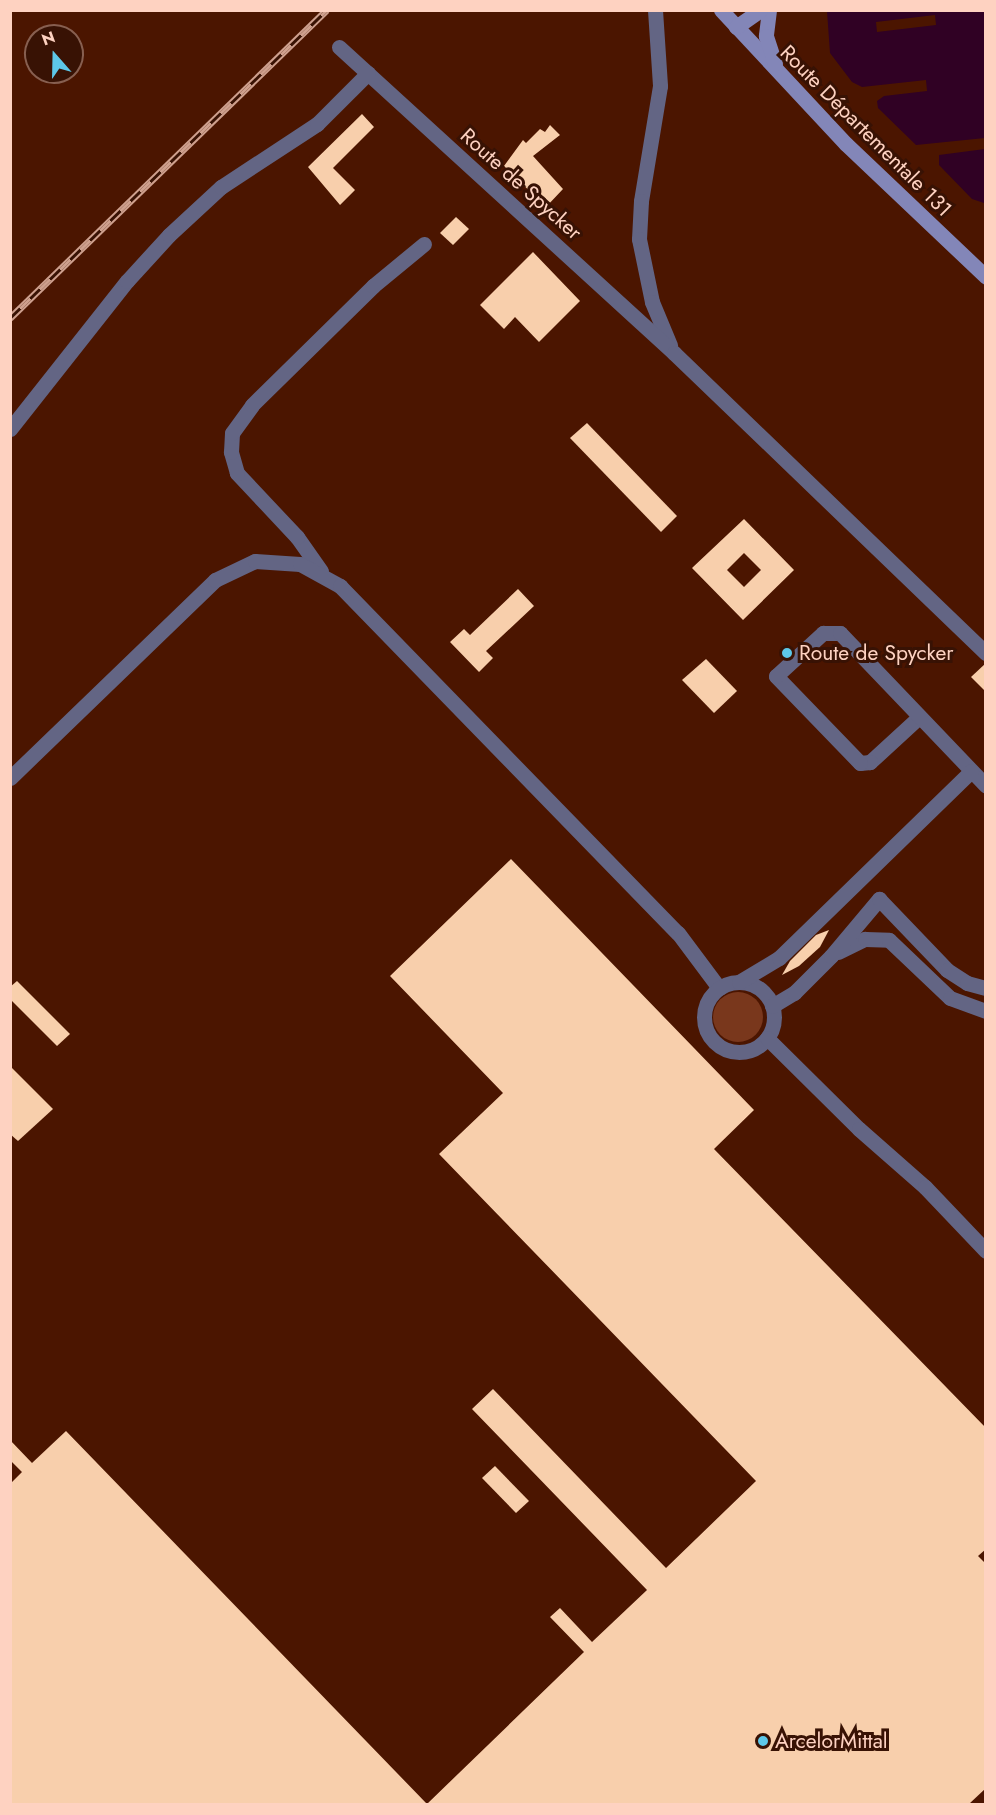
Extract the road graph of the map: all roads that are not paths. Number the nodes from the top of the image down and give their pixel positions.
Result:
1 (655, 10) edge
2 (760, 10) edge
3 (769, 10) edge
4 (731, 17) edge
5 (339, 46) dead end
6 (368, 73) junction
7 (778, 73) junction
8 (424, 244) dead end
9 (986, 277) edge
10 (674, 353) junction
11 (10, 429) edge
12 (322, 573) junction
13 (986, 653) edge
14 (919, 717) junction
15 (971, 771) junction
16 (10, 778) edge
17 (986, 786) edge
18 (831, 956) junction
19 (778, 958) junction
20 (739, 982) junction
21 (719, 988) junction
22 (986, 988) edge
23 (770, 1001) junction
24 (986, 1011) edge
25 (767, 1038) junction
26 (986, 1251) edge

1 - 10 street, Route de Spycker
2 - 4 main road
3 - 7 main road
4 - 7 main road, Route Départementale 131
5 - 6 street, Route de Spycker
6 - 10 street, Route de Spycker
6 - 11 street
7 - 9 main road, Route Départementale 131
8 - 12 street
10 - 13 street, Route de Spycker
12 - 16 street
12 - 21 street
14 - 14 street
14 - 15 street
15 - 17 street
15 - 19 street
18 - 22 street
18 - 23 street
18 - 24 street
19 - 20 street
19 - 23 street
20 - 21 street
20 - 23 street
21 - 25 street
23 - 25 street
25 - 26 street

